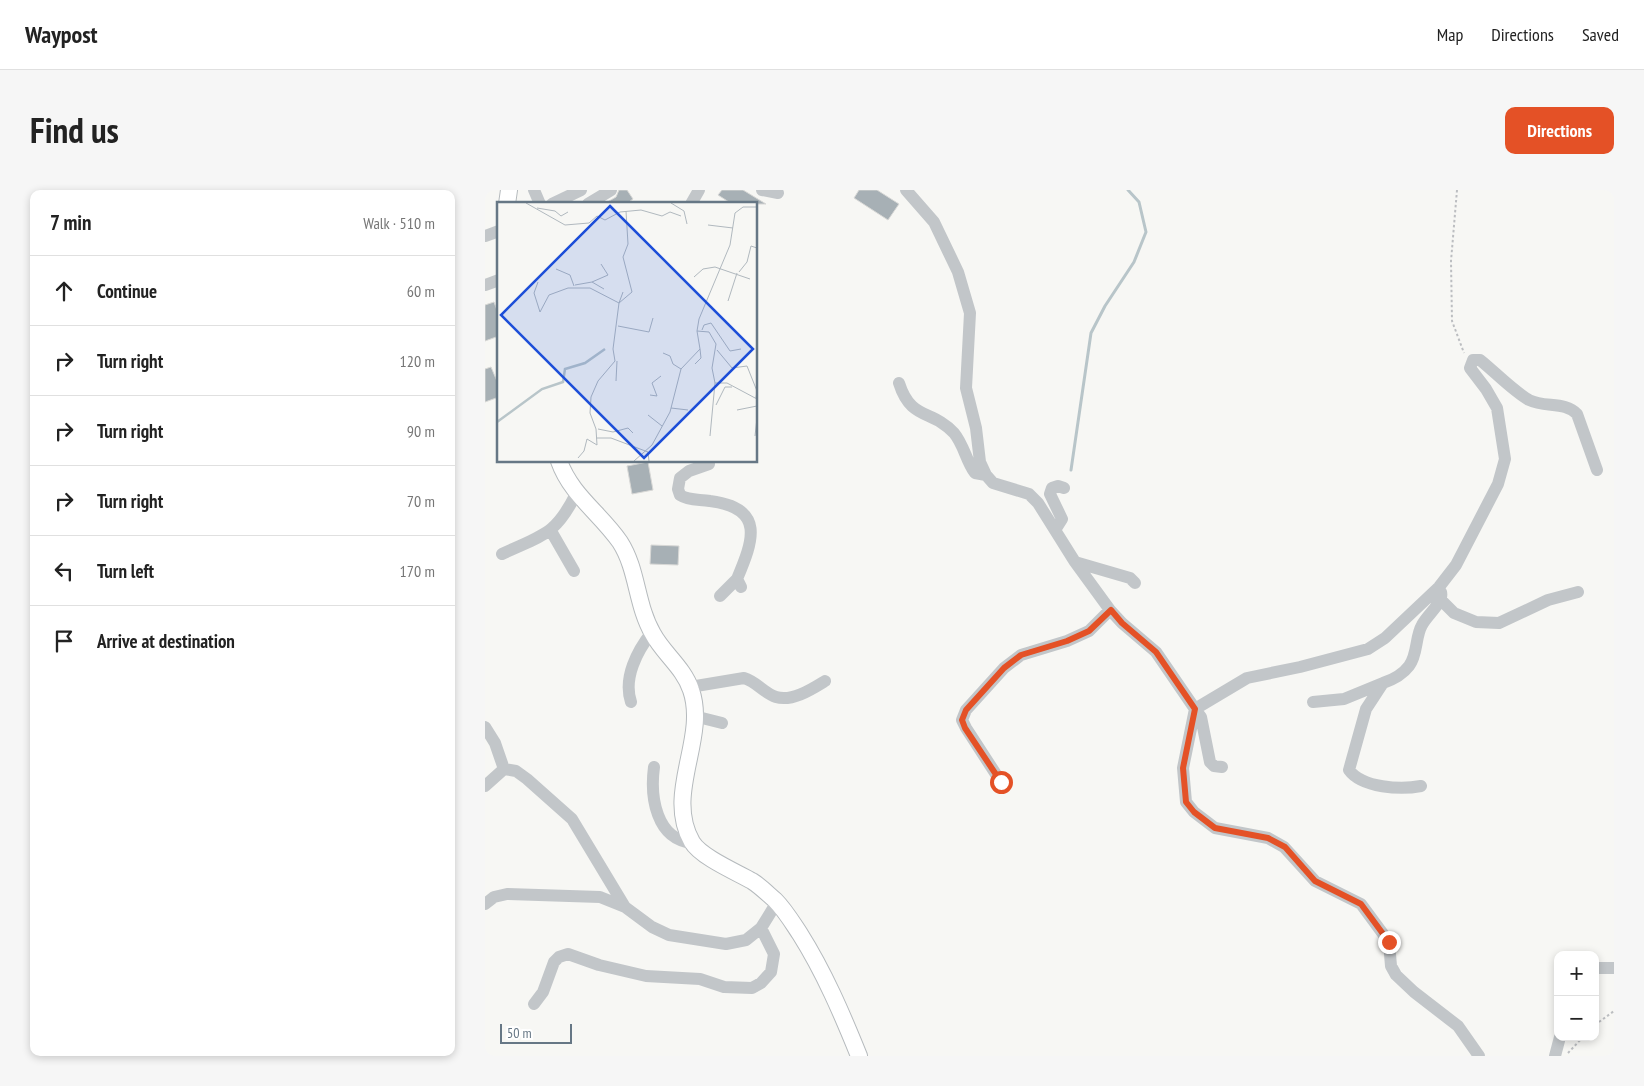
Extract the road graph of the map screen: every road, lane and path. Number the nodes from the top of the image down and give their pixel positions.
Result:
1 (534, 190) edge
2 (581, 190) edge
3 (611, 190) edge
4 (762, 190) edge
5 (906, 190) edge
6 (1457, 190) edge
7 (778, 192) dead end
8 (539, 202) edge
9 (556, 202) edge
10 (591, 202) edge
11 (497, 232) edge
12 (485, 236) edge
13 (497, 281) edge
14 (485, 285) edge
15 (1470, 364) junction
16 (899, 383) dead end
17 (559, 462) edge
18 (709, 464) dead end
19 (1597, 470) dead end
20 (986, 474) junction
21 (1064, 488) dead end
22 (577, 494) junction
23 (1055, 530) junction
24 (551, 532) junction
25 (502, 554) dead end
26 (1075, 562) junction
27 (574, 570) dead end
28 (1135, 583) dead end
29 (1578, 592) dead end
30 (1440, 593) junction
31 (720, 596) dead end
32 (1111, 610) junction
33 (652, 632) junction
34 (825, 681) dead end
35 (1383, 683) junction
36 (690, 687) junction
37 (631, 702) dead end
38 (1313, 702) dead end
39 (1195, 709) junction
40 (695, 716) junction
41 (722, 723) dead end
42 (485, 727) edge
43 (654, 767) dead end
44 (1222, 767) dead end
45 (504, 769) junction
46 (1001, 782) dead end
47 (485, 786) edge
48 (1421, 786) dead end
49 (693, 843) junction
50 (777, 902) junction
51 (485, 904) edge
52 (625, 907) junction
53 (761, 928) junction
54 (1599, 968) edge
55 (1614, 968) edge
56 (534, 1004) dead end
57 (1614, 1011) edge
58 (1599, 1022) edge
59 (1559, 1041) edge
60 (1579, 1041) edge
61 (859, 1056) edge
62 (1479, 1056) edge
63 (1555, 1056) edge
64 (1565, 1056) edge

1 - 8 street
2 - 9 street
3 - 10 street
4 - 7 street
5 - 20 street
6 - 15 path
11 - 12 street
13 - 14 street
15 - 19 street
15 - 30 street
16 - 20 street
17 - 22 main road
18 - 31 street
20 - 23 street
21 - 23 street
22 - 24 street
22 - 33 main road
23 - 26 street
24 - 25 street
24 - 27 street
26 - 28 street
26 - 32 street
29 - 30 street
30 - 35 street
30 - 39 street
32 - 39 street
32 - 46 street
33 - 36 main road
33 - 37 street
34 - 36 street
35 - 38 street
35 - 48 street
36 - 40 main road
39 - 44 street
39 - 62 street
40 - 41 street
40 - 49 main road
42 - 45 street
43 - 49 street
45 - 47 street
45 - 52 street
49 - 50 main road
50 - 53 street
50 - 61 main road
51 - 52 street
52 - 53 street
53 - 56 street
54 - 55 street
57 - 58 path
59 - 63 street
60 - 64 path

